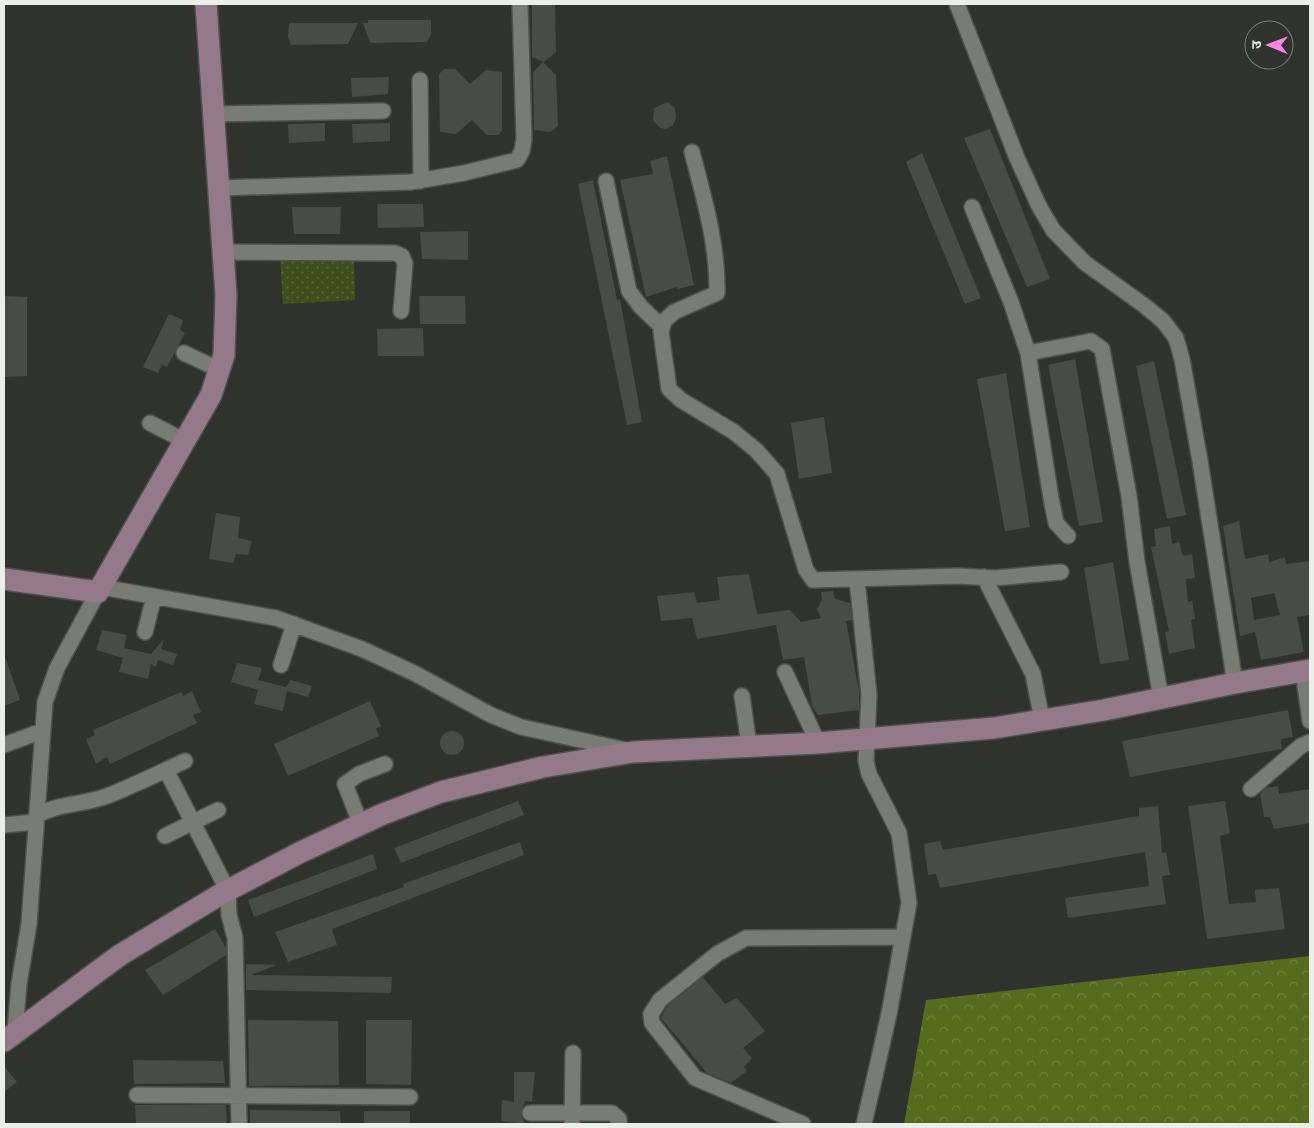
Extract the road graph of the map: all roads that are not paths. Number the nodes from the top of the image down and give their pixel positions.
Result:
1 (206, 4) edge
2 (520, 4) edge
3 (957, 4) edge
4 (420, 80) dead end
5 (383, 111) dead end
6 (214, 114) junction
7 (692, 152) dead end
8 (421, 181) junction
9 (606, 182) dead end
10 (219, 188) junction
11 (972, 207) dead end
12 (223, 252) junction
13 (401, 311) dead end
14 (662, 327) junction
15 (184, 353) dead end
16 (1028, 353) junction
17 (220, 370) junction
18 (150, 423) dead end
19 (185, 441) junction
20 (1068, 536) dead end
21 (1061, 572) dead end
22 (984, 577) junction
23 (4, 579) edge
24 (857, 580) junction
25 (100, 590) junction
26 (154, 597) junction
27 (294, 624) junction
28 (145, 632) dead end
29 (281, 665) dead end
30 (1307, 671) edge
31 (785, 672) dead end
32 (1235, 683) junction
33 (742, 696) dead end
34 (1161, 698) junction
35 (1042, 720) junction
36 (1310, 721) edge
37 (42, 731) junction
38 (866, 739) junction
39 (1310, 742) edge
40 (818, 743) junction
41 (4, 745) edge
42 (749, 745) junction
43 (633, 752) junction
44 (185, 761) dead end
45 (385, 764) dead end
46 (166, 770) junction
47 (1251, 789) dead end
48 (218, 810) dead end
49 (35, 819) junction
50 (193, 822) junction
51 (4, 825) edge
52 (361, 825) junction
53 (165, 836) dead end
54 (228, 890) junction
55 (902, 938) junction
56 (10, 1036) edge
57 (573, 1053) dead end
58 (136, 1095) dead end
59 (238, 1096) junction
60 (410, 1097) dead end
61 (530, 1113) dead end
62 (571, 1118) edge
63 (238, 1124) edge
64 (619, 1124) edge
65 (804, 1124) edge
66 (864, 1124) edge

1 - 6 street
2 - 8 street
3 - 32 street
4 - 8 street
5 - 6 street
6 - 10 street
7 - 14 street
8 - 10 street
9 - 14 street
10 - 12 street
11 - 16 street
12 - 13 street
12 - 17 street
14 - 24 street
15 - 17 street
16 - 20 street
16 - 34 street
17 - 19 street
18 - 19 street
19 - 25 street
21 - 22 street
22 - 24 street
22 - 35 street
23 - 25 street
24 - 38 street
25 - 26 street
25 - 37 street
26 - 27 street
26 - 28 street
27 - 29 street
27 - 43 street
30 - 32 street
30 - 36 street
31 - 40 street
32 - 34 street
33 - 42 street
34 - 35 street
35 - 38 street
37 - 41 street
37 - 49 street
38 - 40 street
38 - 55 street
39 - 47 street
40 - 42 street
42 - 43 street
43 - 52 street
44 - 46 street
45 - 52 street
46 - 49 street
46 - 50 street
48 - 50 street
49 - 51 street
49 - 56 street
50 - 53 street
50 - 54 street
52 - 54 street
54 - 56 street
54 - 59 street
55 - 65 street
55 - 66 street
57 - 62 street
58 - 59 street
59 - 60 street
59 - 63 street
61 - 62 street
62 - 64 street

